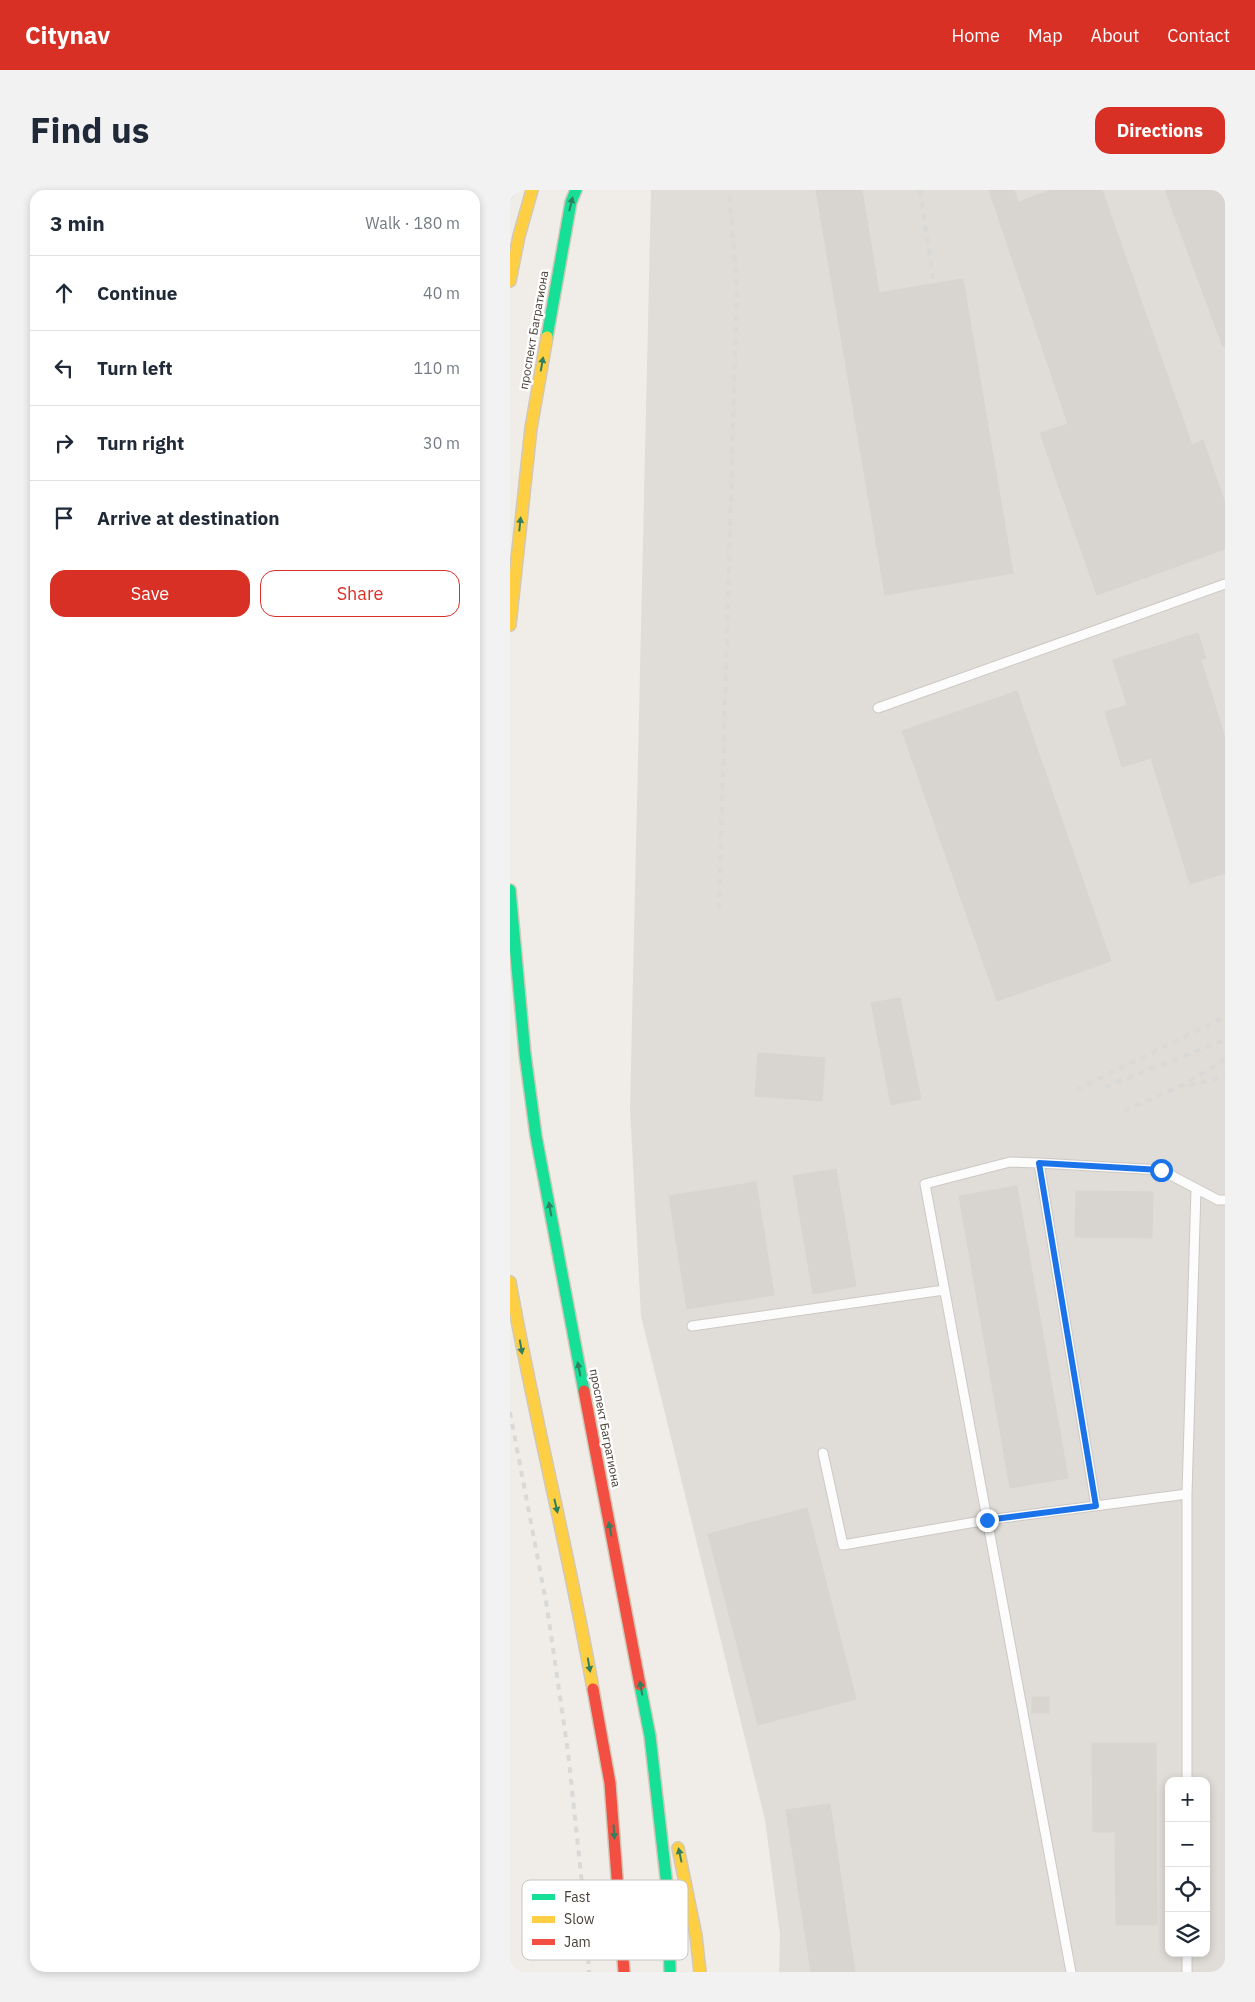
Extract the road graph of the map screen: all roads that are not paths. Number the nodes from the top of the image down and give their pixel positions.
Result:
1 (532, 190) edge
2 (576, 190) edge
3 (510, 281) edge
4 (1225, 584) edge
5 (510, 625) edge
6 (878, 708) dead end
7 (510, 890) edge
8 (1039, 1163) junction
9 (1196, 1188) junction
10 (1225, 1200) edge
11 (510, 1282) edge
12 (944, 1290) junction
13 (692, 1326) dead end
14 (823, 1453) dead end
15 (1187, 1494) junction
16 (1096, 1506) junction
17 (987, 1520) junction
18 (650, 1736) junction
19 (1187, 1777) edge
20 (672, 1820) dead end
21 (676, 1839) dead end
22 (617, 1880) edge
23 (666, 1880) edge
24 (684, 1880) edge
25 (688, 1897) edge
26 (1187, 1957) edge
27 (700, 1972) edge
28 (1071, 1972) edge
29 (1188, 1972) edge

1 - 3 main road
5 -> 2 main road, проспект Багратиона
4 - 6 lane
18 -> 7 main road, проспект Багратиона
8 - 9 lane
8 - 12 lane
8 - 16 lane
9 - 10 lane
9 - 15 lane
11 -> 22 main road
12 - 13 lane
12 - 17 lane
14 - 17 lane
15 - 16 lane
15 - 19 lane
16 - 17 lane
17 - 28 lane
18 - 20 main road
18 - 23 main road, проспект Багратиона
24 -> 21 main road
27 -> 25 main road
26 - 29 lane

